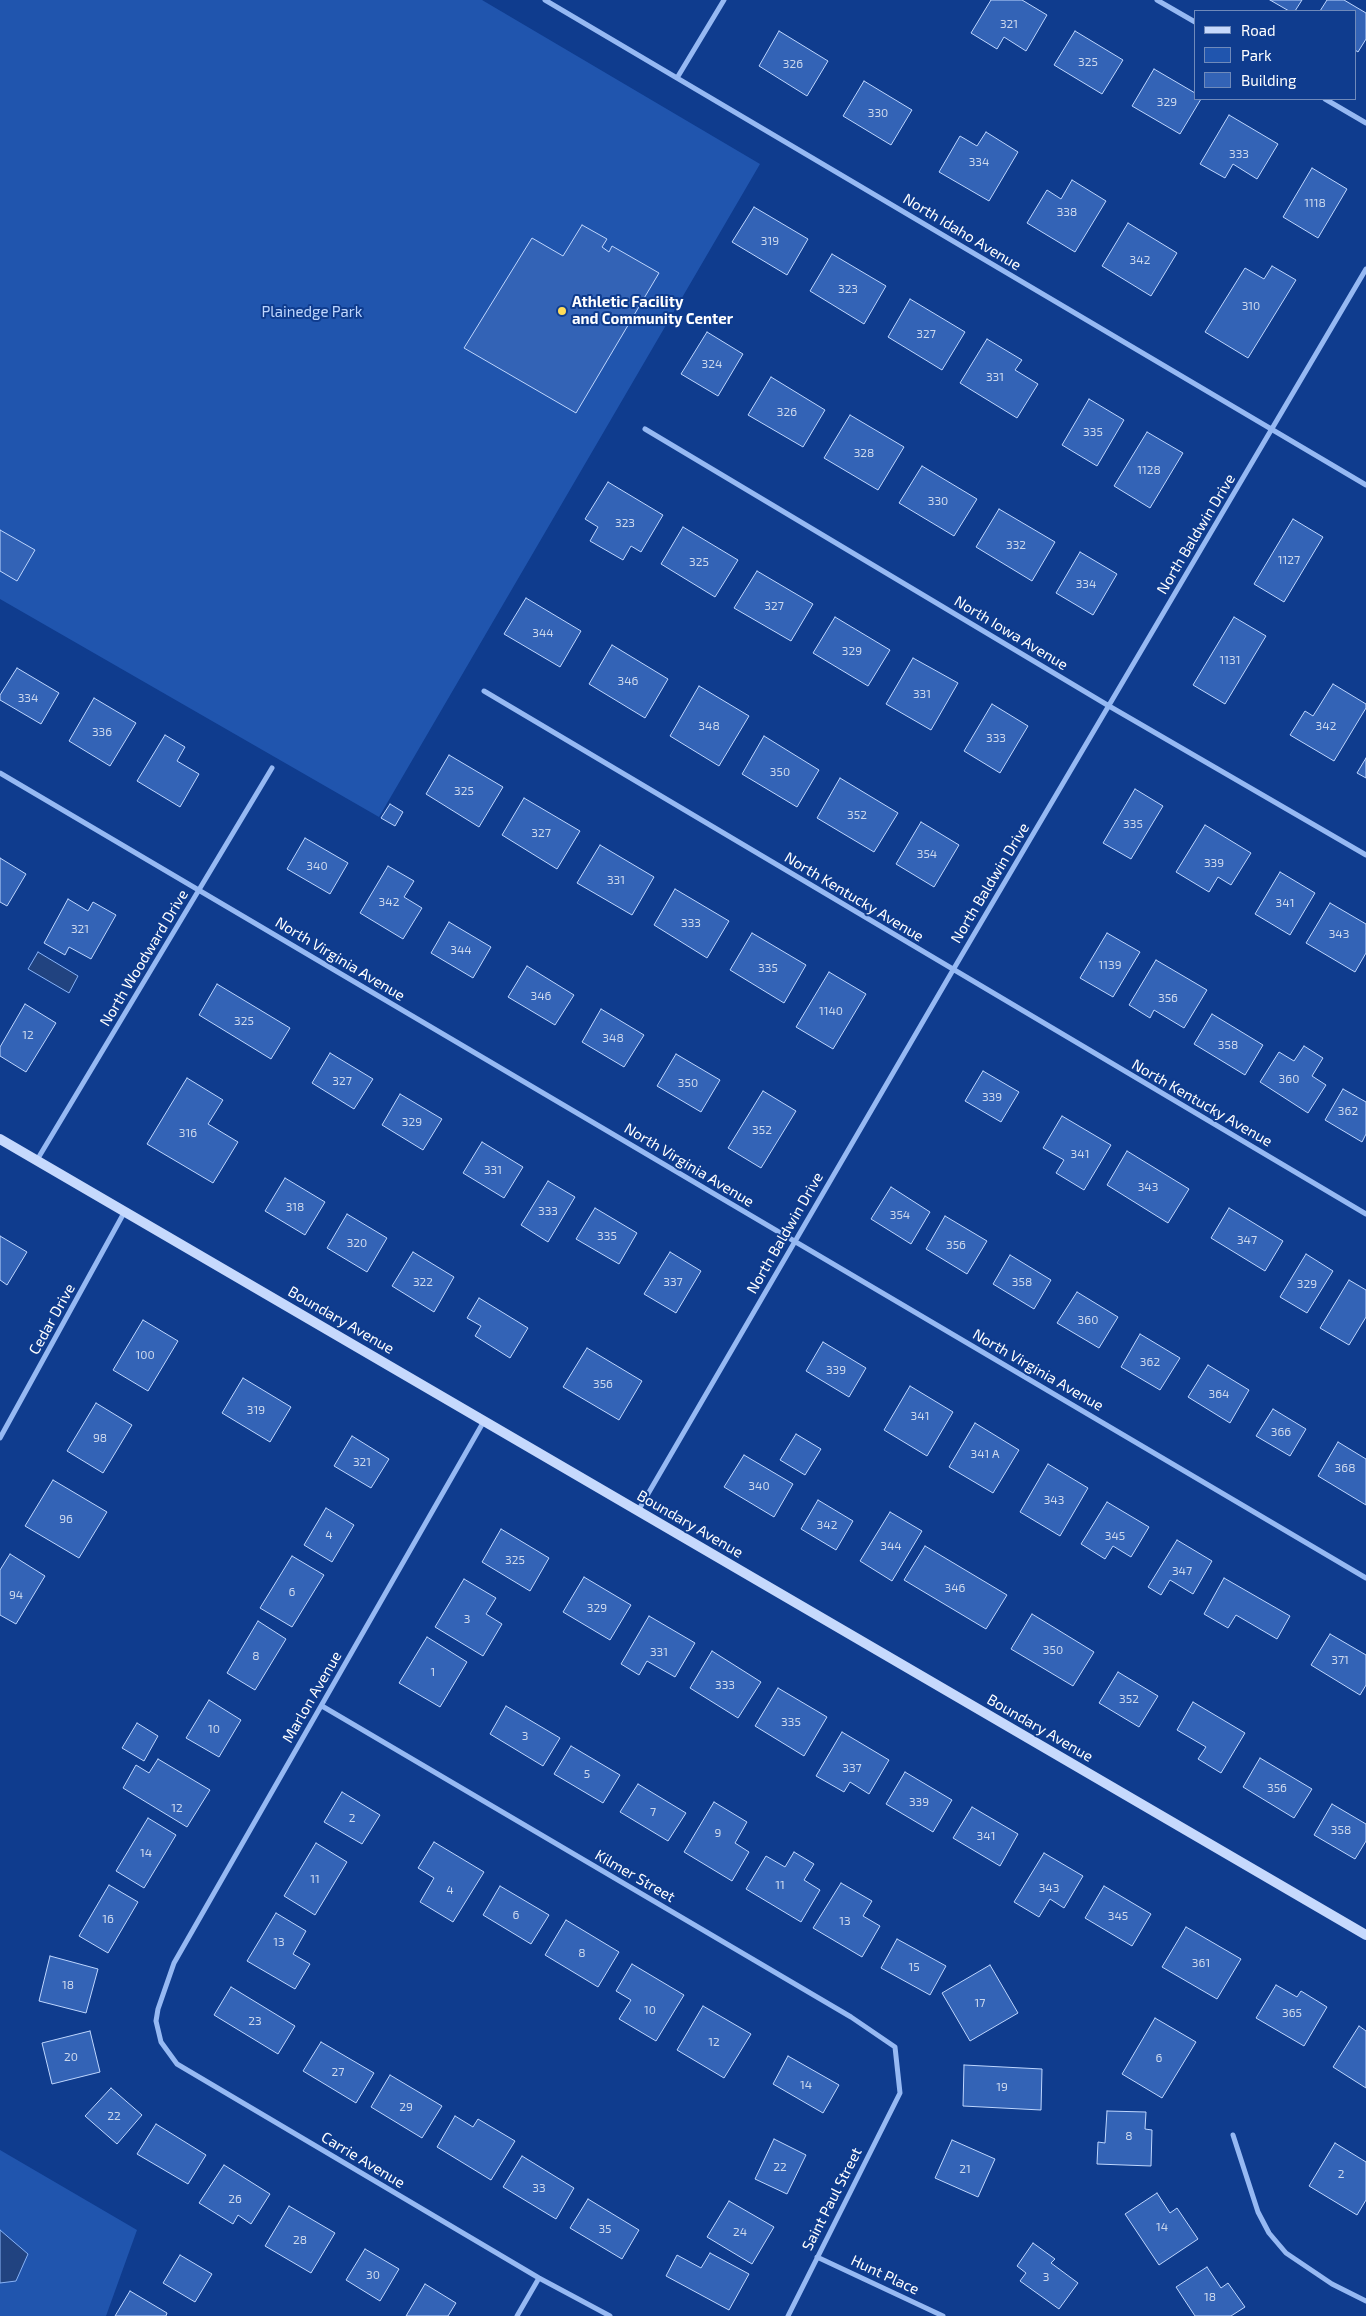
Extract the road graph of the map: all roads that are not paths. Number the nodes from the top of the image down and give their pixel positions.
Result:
1 (544, 0) edge
2 (724, 0) edge
3 (1157, 0) edge
4 (1194, 21) edge
5 (677, 78) junction
6 (1327, 100) edge
7 (1366, 123) edge
8 (1366, 269) edge
9 (645, 429) dead end
10 (1272, 430) junction
11 (1366, 485) edge
12 (484, 691) dead end
13 (1109, 706) junction
14 (272, 768) dead end
15 (0, 773) edge
16 (1366, 855) edge
17 (199, 891) junction
18 (953, 970) junction
19 (0, 1139) edge
20 (37, 1161) junction
21 (125, 1211) junction
22 (1366, 1214) edge
23 (794, 1241) junction
24 (484, 1421) junction
25 (0, 1438) edge
26 (638, 1511) junction
27 (1366, 1578) edge
28 (322, 1706) junction
29 (1366, 1935) edge
30 (165, 1988) joint
31 (900, 2093) joint
32 (1233, 2135) dead end
33 (817, 2257) junction
34 (538, 2278) junction
35 (1366, 2302) edge
36 (516, 2316) edge
37 (610, 2316) edge
38 (788, 2316) edge
39 (943, 2316) edge

1 - 5 street, North Idaho Avenue
2 - 5 street
3 - 4 street
5 - 10 street, North Idaho Avenue
6 - 7 street
8 - 10 street, North Baldwin Drive
9 - 13 street, North Iowa Avenue
10 - 11 street, North Idaho Avenue
10 - 13 street, North Baldwin Drive
12 - 18 street, North Kentucky Avenue
13 - 16 street, North Iowa Avenue
13 - 18 street, North Baldwin Drive
14 - 17 street, North Woodward Drive
15 - 17 street, North Virginia Avenue
17 - 20 street, North Woodward Drive
17 - 23 street, North Virginia Avenue
18 - 22 street, North Kentucky Avenue
18 - 23 street, North Baldwin Drive
19 - 20 main road, Boundary Avenue
20 - 21 main road, Boundary Avenue
21 - 24 main road, Boundary Avenue
21 - 25 street, Cedar Drive
23 - 26 street, North Baldwin Drive
23 - 27 street, North Virginia Avenue
24 - 26 main road, Boundary Avenue
24 - 28 street, Marlon Avenue
26 - 29 main road, Boundary Avenue
28 - 30 street, Marlon Avenue
28 - 31 street, Kilmer Street
30 - 34 street, Carrie Avenue
31 - 33 street, Saint Paul Street
32 - 35 street
33 - 38 street, Saint Paul Street
33 - 39 street, Hunt Place
34 - 36 street
34 - 37 street, Carrie Avenue

